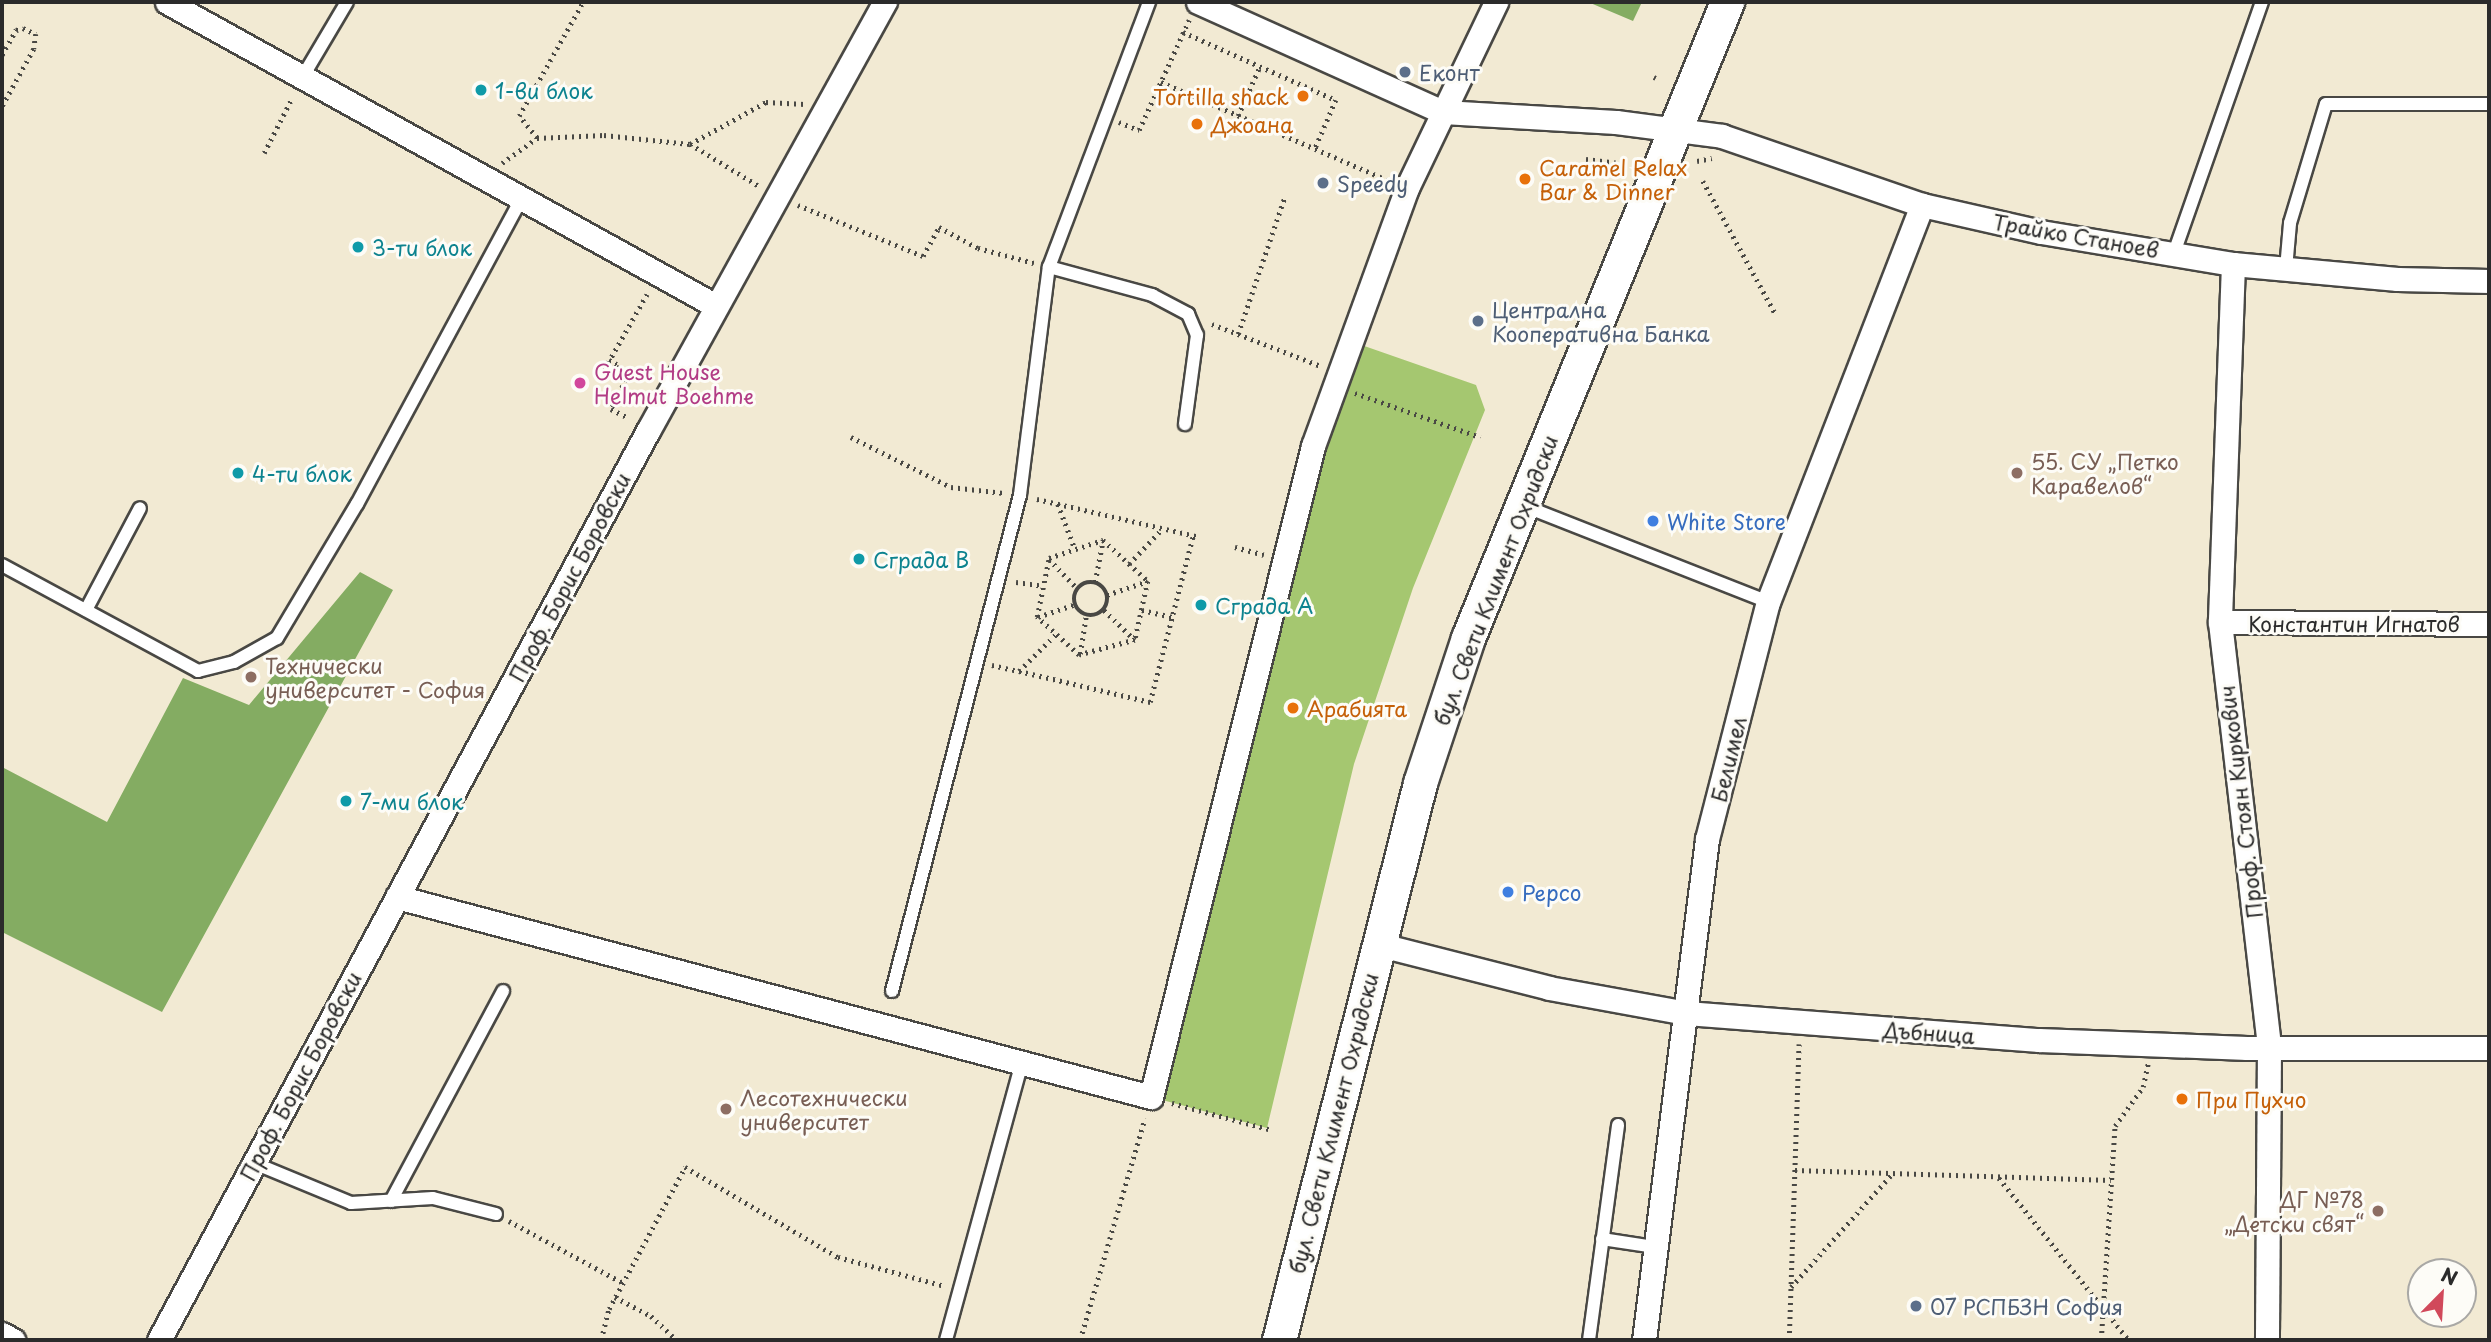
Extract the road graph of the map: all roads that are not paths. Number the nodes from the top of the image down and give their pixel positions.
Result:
1 (167, 2) edge
2 (347, 2) edge
3 (885, 2) edge
4 (1149, 2) edge
5 (1496, 2) edge
6 (1727, 2) edge
7 (2262, 2) edge
8 (1195, 7) edge
9 (302, 78) junction
10 (2489, 104) edge
11 (1443, 113) junction
12 (1674, 130) junction
13 (521, 199) junction
14 (1922, 205) junction
15 (2174, 253) junction
16 (2233, 264) junction
17 (1049, 267) junction
18 (2286, 269) junction
19 (2489, 281) edge
20 (716, 306) junction
21 (1185, 424) dead end
22 (1522, 504) junction
23 (140, 508) dead end
24 (2, 565) edge
25 (1768, 602) junction
26 (86, 610) junction
27 (2220, 622) junction
28 (2489, 624) edge
29 (397, 897) junction
30 (1377, 944) junction
31 (503, 990) dead end
32 (892, 991) dead end
33 (1686, 1013) junction
34 (2269, 1048) junction
35 (2489, 1048) edge
36 (1022, 1063) junction
37 (1618, 1125) dead end
38 (254, 1163) junction
39 (391, 1200) junction
40 (496, 1214) road end
41 (1602, 1239) junction
42 (1655, 1247) junction
43 (2, 1334) edge
44 (13, 1340) edge
45 (159, 1340) edge
46 (946, 1340) edge
47 (1279, 1340) edge
48 (1589, 1340) edge
49 (1644, 1340) edge
50 (2267, 1340) edge

1 - 9 street
2 - 9 lane
3 - 20 street, Проф. Борис Боровски
4 - 17 lane
5 - 11 street
6 - 12 main road, бул. Свети Климент Охридски
7 - 15 lane
8 - 11 street
9 - 13 street
10 - 18 lane
11 - 12 street, Трайко Станоев
11 - 36 street
12 - 14 street, Трайко Станоев
12 - 22 main road, бул. Свети Климент Охридски
13 - 20 street
13 - 26 lane
14 - 15 street, Трайко Станоев
14 - 25 street, Белимел
15 - 16 street, Трайко Станоев
16 - 18 street, Трайко Станоев
16 - 27 street, Проф. Стоян Киркович
17 - 21 lane
17 - 32 lane
18 - 19 street, Трайко Станоев
20 - 29 street, Проф. Борис Боровски
22 - 25 lane
22 - 30 main road, бул. Свети Климент Охридски
23 - 26 lane
24 - 26 lane
25 - 33 street, Белимел
27 - 28 street, Константин Игнатов
27 - 34 street, Проф. Стоян Киркович
29 - 36 street
29 - 38 street, Проф. Борис Боровски
30 - 33 street, Дъбница
30 - 47 main road, бул. Свети Климент Охридски
31 - 39 lane
33 - 34 street, Дъбница
33 - 42 street, Белимел
34 - 35 street, Дъбница
34 - 50 street, Проф. Стоян Киркович
36 - 46 lane
37 - 41 lane
38 - 39 lane
38 - 45 street, Проф. Борис Боровски
39 - 40 lane
41 - 42 lane
41 - 48 lane
42 - 49 street, Белимел
43 - 44 street

